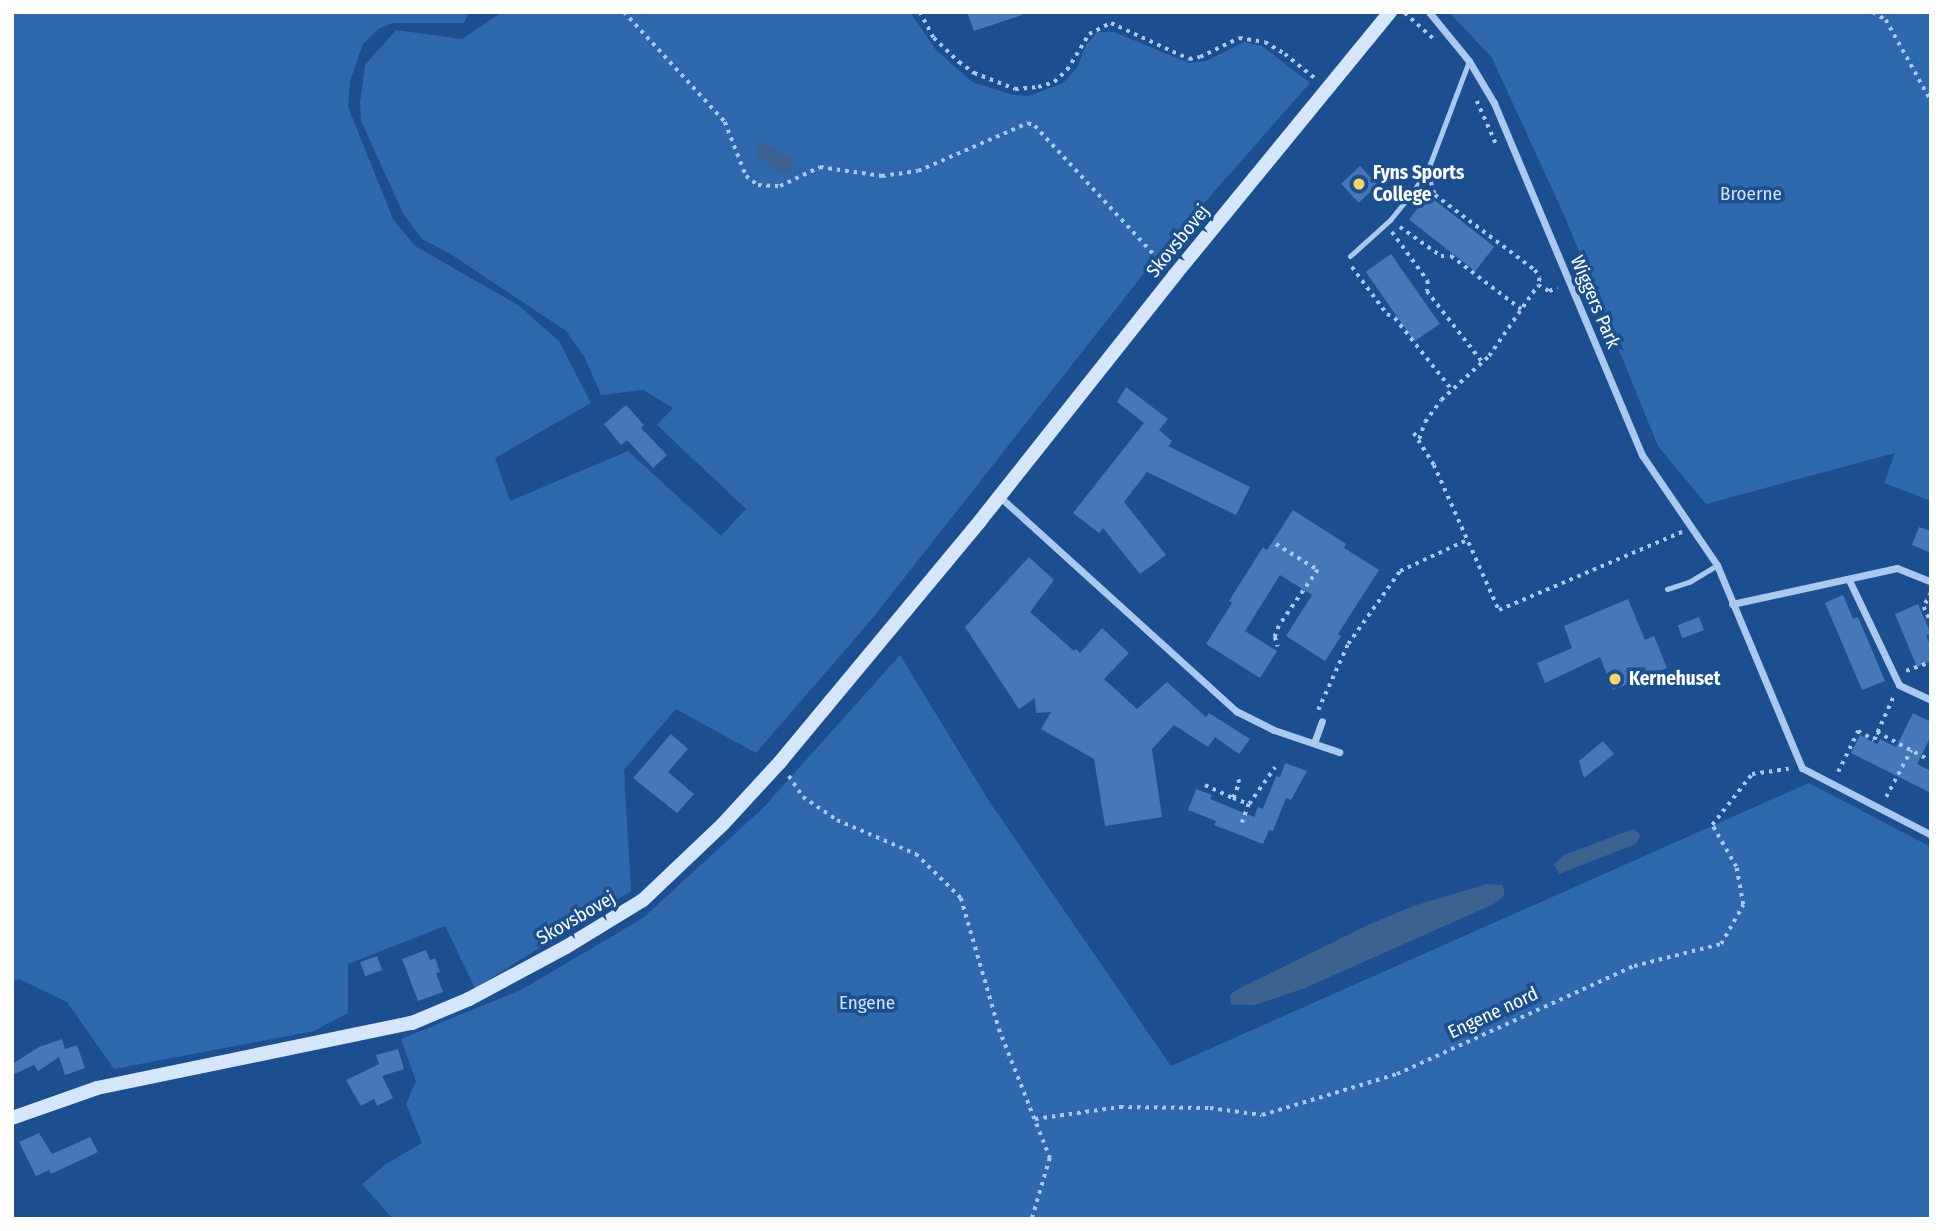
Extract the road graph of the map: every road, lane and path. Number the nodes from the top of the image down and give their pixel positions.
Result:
1 (624, 12) edge
2 (919, 12) edge
3 (1390, 12) edge
4 (1429, 12) edge
5 (1873, 12) edge
6 (1469, 61) junction
7 (1327, 88) junction
8 (1931, 101) edge
9 (1423, 176) junction
10 (1388, 222) junction
11 (1350, 256) joint
12 (1174, 276) junction
13 (1538, 285) junction
14 (1558, 288) dead end
15 (1521, 309) junction
16 (1483, 363) junction
17 (1452, 390) junction
18 (1414, 433) dead end
19 (1418, 441) junction
20 (1000, 497) junction
21 (1693, 528) junction
22 (1466, 541) junction
23 (1276, 544) dead end
24 (1717, 565) junction
25 (1849, 580) junction
26 (1931, 582) edge
27 (1667, 589) dead end
28 (1931, 593) edge
29 (1732, 604) junction
30 (1931, 623) edge
31 (1278, 647) dead end
32 (1931, 662) edge
33 (1894, 676) junction
34 (1899, 685) junction
35 (1931, 700) edge
36 (1322, 720) joint
37 (1877, 732) junction
38 (1314, 743) junction
39 (1911, 750) junction
40 (1339, 752) dead end
41 (1931, 761) edge
42 (780, 762) junction
43 (1275, 767) dead end
44 (1802, 768) junction
45 (1237, 775) dead end
46 (1832, 784) junction
47 (1205, 785) dead end
48 (1233, 797) junction
49 (1249, 804) junction
50 (1881, 809) junction
51 (1241, 823) dead end
52 (1931, 835) edge
53 (12, 1118) edge
54 (1035, 1119) junction
55 (1031, 1219) edge

1 - 12 path
2 - 7 path
3 - 7 street, Skovsbovej
4 - 6 street, Wiggers Park
5 - 8 path
6 - 9 lane
6 - 21 street, Wiggers Park
7 - 12 street, Skovsbovej
9 - 10 lane
9 - 13 path
10 - 11 lane
10 - 15 path
10 - 16 path
11 - 17 path
12 - 20 street, Skovsbovej
13 - 14 path
13 - 15 path
15 - 16 path
16 - 17 path
17 - 19 path
18 - 19 path
19 - 22 path
20 - 38 street
20 - 42 street, Skovsbovej
21 - 22 path
21 - 24 street, Wiggers Park
22 - 36 path
23 - 31 path
24 - 27 lane
24 - 29 street, Wiggers Park
25 - 26 street
25 - 29 street
25 - 33 street
28 - 30 path
29 - 44 street, Wiggers Park
32 - 33 path
33 - 34 street
34 - 35 street
34 - 37 path
36 - 38 street
37 - 39 path
37 - 46 path
38 - 40 street
39 - 41 path
39 - 50 path
42 - 53 street, Skovsbovej
42 - 54 path
43 - 49 path
44 - 46 street
44 - 54 path, Engene nord
45 - 48 path
46 - 50 street
47 - 48 path
48 - 49 path
49 - 51 path
50 - 52 street
54 - 55 path

